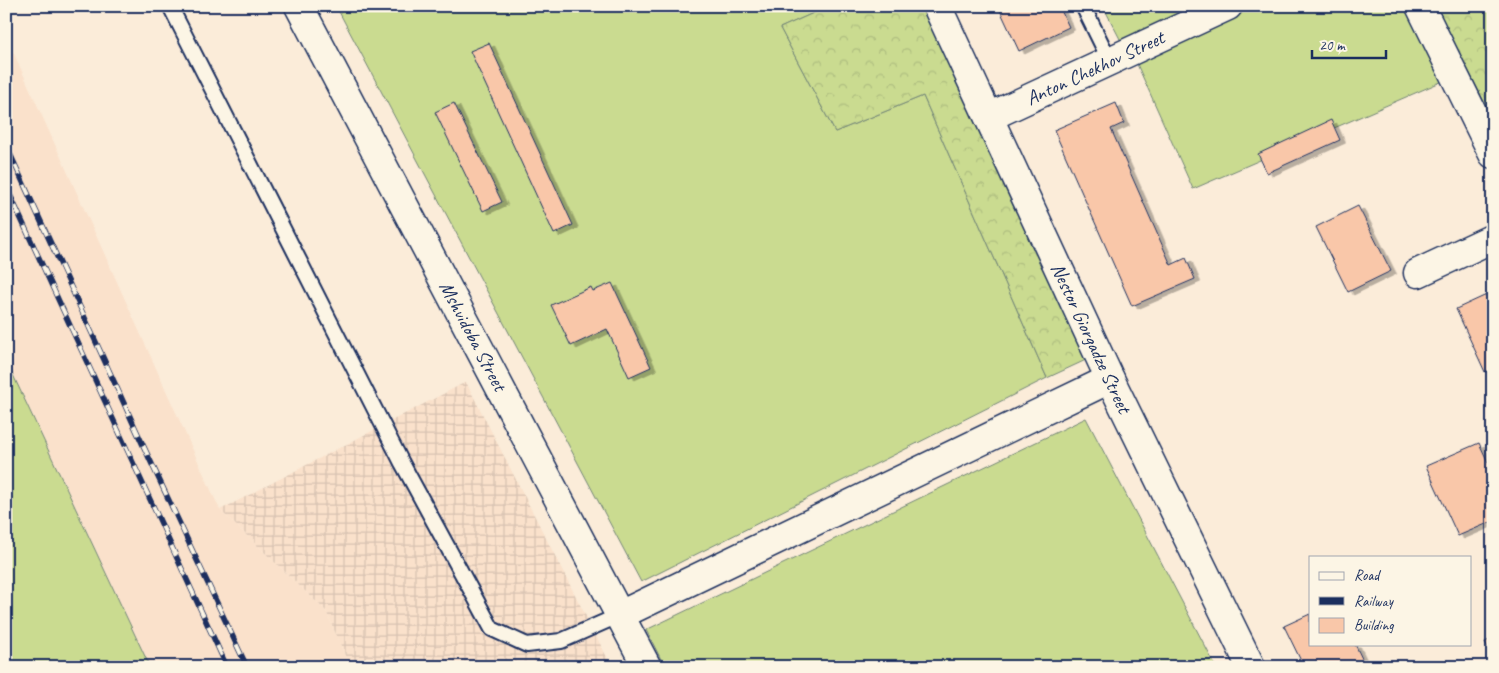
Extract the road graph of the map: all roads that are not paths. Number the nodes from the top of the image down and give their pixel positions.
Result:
1 (170, 6) edge
2 (299, 6) edge
3 (938, 6) edge
4 (1083, 6) edge
5 (1228, 6) edge
6 (1420, 6) edge
7 (1110, 61) junction
8 (989, 118) junction
9 (1493, 154) edge
10 (1493, 238) edge
11 (1418, 273) dead end
12 (1110, 379) junction
13 (620, 615) junction
14 (647, 667) edge
15 (1251, 667) edge

1 - 13 lane
2 - 13 street, Mshvidoba Street
3 - 8 street, Nestor Giorgadze Street
4 - 7 lane
5 - 7 street, Anton Chekhov Street
6 - 9 street
7 - 8 street, Anton Chekhov Street
8 - 12 street, Nestor Giorgadze Street
10 - 11 street
12 - 13 street
12 - 15 street, Nestor Giorgadze Street
13 - 14 street, Mshvidoba Street

